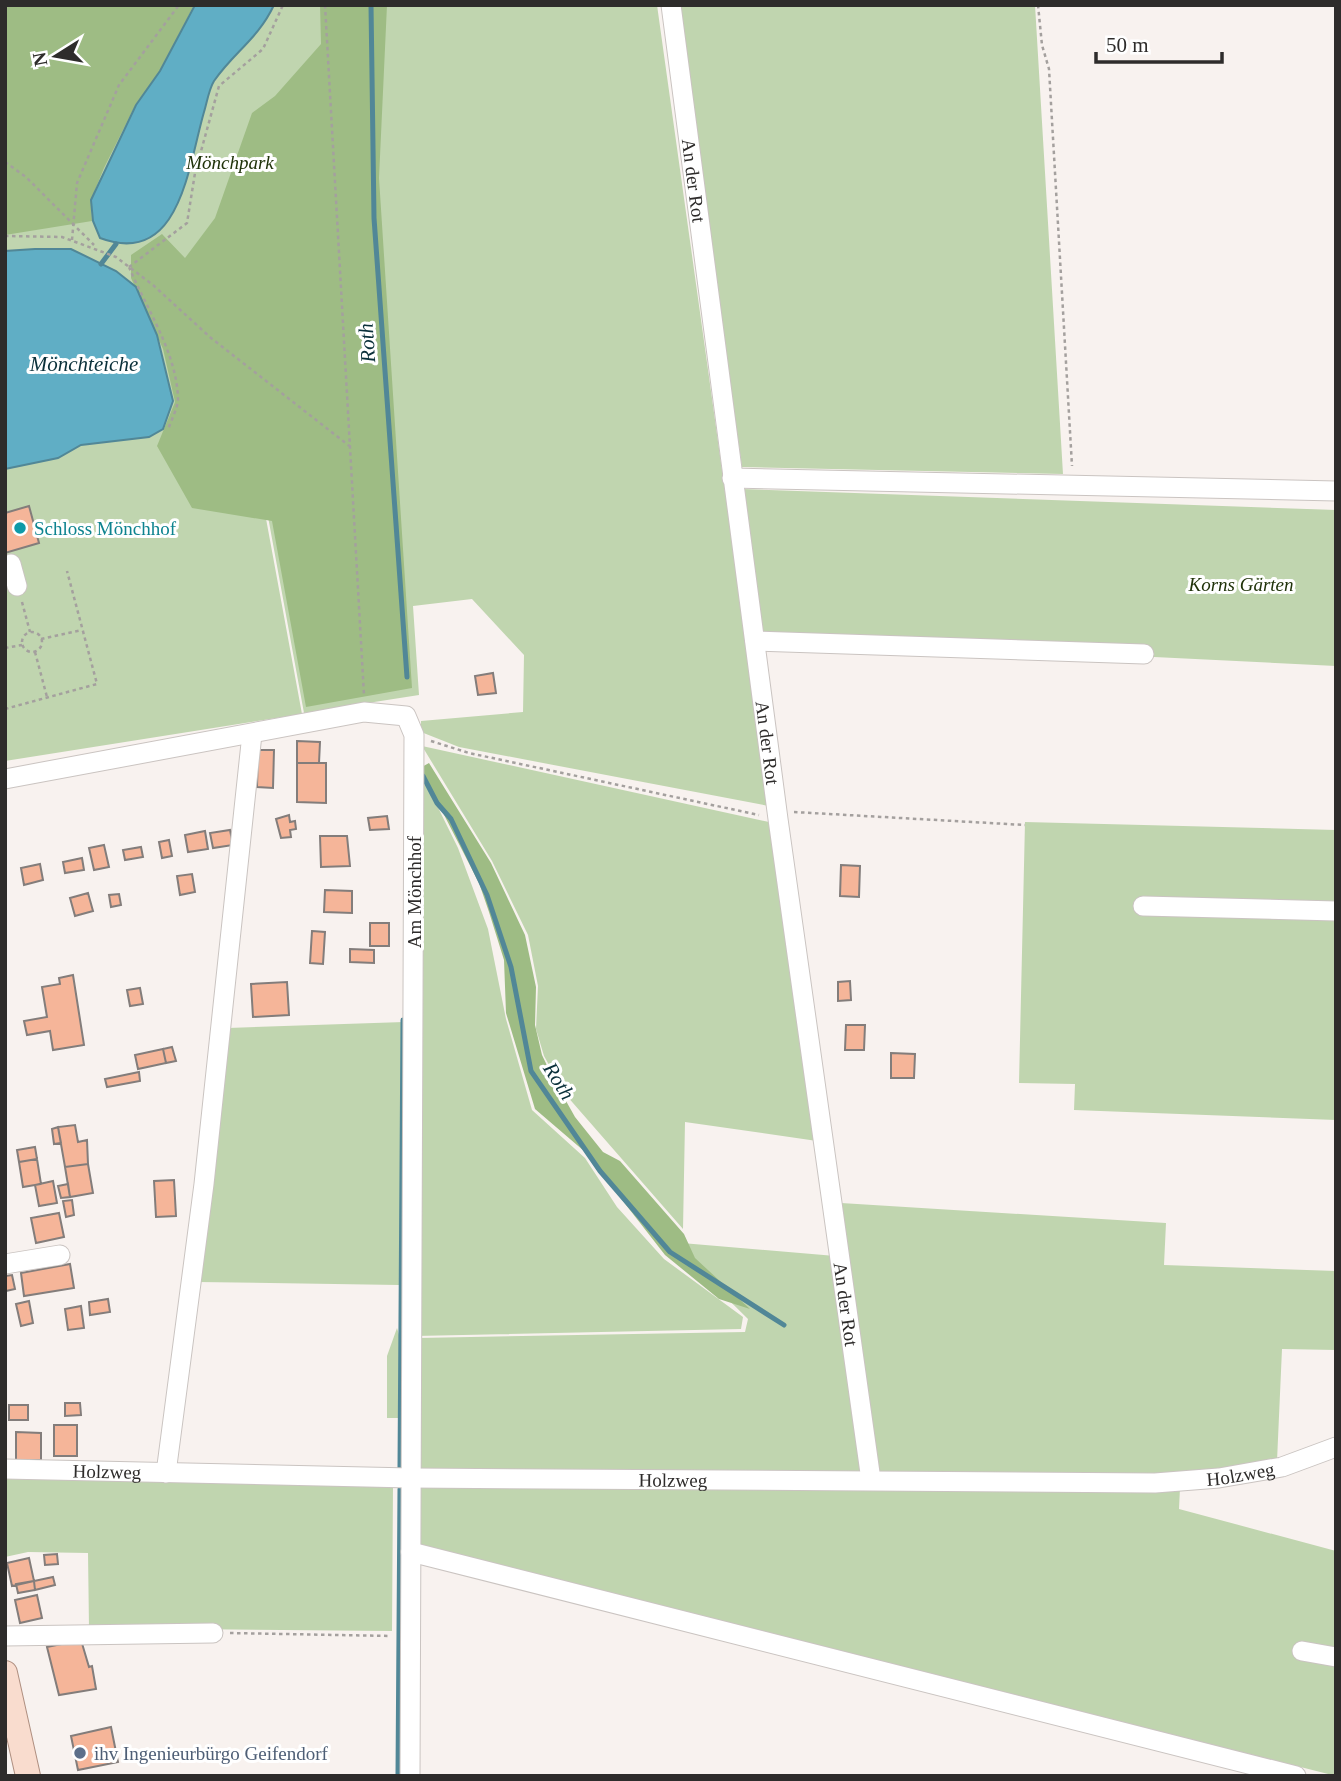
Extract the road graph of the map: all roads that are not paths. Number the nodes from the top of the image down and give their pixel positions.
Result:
1 (671, 5) edge
2 (732, 478) junction
3 (1336, 491) edge
4 (11, 564) dead end
5 (17, 586) road end
6 (755, 641) junction
7 (1144, 654) dead end
8 (253, 734) junction
9 (5, 779) edge
10 (1143, 906) dead end
11 (1336, 911) edge
12 (60, 1255) dead end
13 (5, 1264) edge
14 (1336, 1447) edge
15 (1336, 1461) edge
16 (1282, 1467) junction
17 (5, 1469) edge
18 (166, 1473) junction
19 (411, 1478) junction
20 (872, 1480) junction
21 (411, 1552) junction
22 (214, 1633) road end
23 (5, 1636) edge
24 (1302, 1650) dead end
25 (1336, 1657) edge
26 (5, 1673) edge
27 (28, 1776) edge
28 (410, 1776) edge
29 (1296, 1776) edge

1 - 2 street, An der Rot
2 - 3 street
2 - 6 street, An der Rot
4 - 5 street
6 - 7 street
6 - 20 street, An der Rot
8 - 9 street
8 - 18 street
8 - 19 street, Am Mönchhof
10 - 11 street
12 - 13 street
14 - 16 street, Holzweg
15 - 16 street
16 - 20 street, Holzweg
17 - 18 street, Holzweg
18 - 19 street, Holzweg
19 - 20 street, Holzweg
19 - 21 street, Am Mönchhof
21 - 28 street, Am Mönchhof
21 - 29 street
22 - 23 street
24 - 25 street
26 - 27 main road

